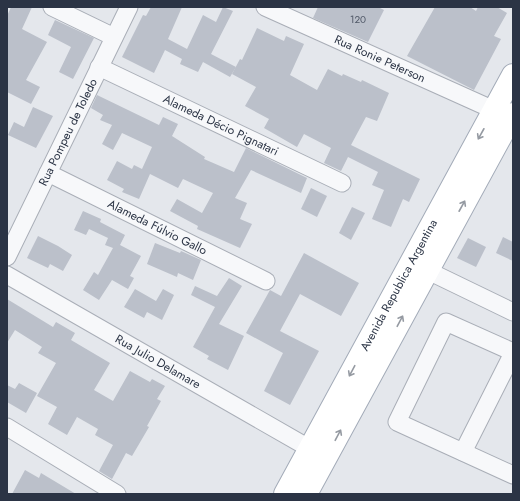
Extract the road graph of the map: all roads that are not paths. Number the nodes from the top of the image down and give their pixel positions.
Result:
1 (52, 7) edge
2 (128, 7) edge
3 (265, 7) edge
4 (114, 37) junction
5 (100, 67) junction
6 (513, 75) edge
7 (506, 114) edge
8 (48, 173) junction
9 (342, 183) dead end
10 (7, 257) edge
11 (419, 266) junction
12 (7, 275) edge
13 (266, 281) dead end
14 (513, 312) edge
15 (513, 352) edge
16 (7, 427) edge
17 (463, 452) junction
18 (318, 454) junction
19 (513, 475) edge
20 (117, 494) edge
21 (285, 494) edge
22 (306, 494) edge

1 - 4 street
2 - 4 street, Rua Pompeu de Toledo
3 - 7 street, Rua Ronie Peterson
4 - 5 street, Rua Pompeu de Toledo
5 - 8 street, Rua Pompeu de Toledo
5 - 9 street, Alameda Décio Pignatari
6 - 7 main road, Avenida Republica Argentina
7 - 11 main road, Avenida Republica Argentina
8 - 10 street, Rua Pompeu de Toledo
8 - 13 street, Alameda Fúlvio Gallo
11 - 14 street
11 - 18 main road, Avenida Republica Argentina
12 - 18 street, Rua Julio Delamare
15 - 17 street
15 - 17 street
16 - 20 street
17 - 19 street
18 - 21 main road, Avenida Republica Argentina
18 - 22 main road, Avenida Republica Argentina

